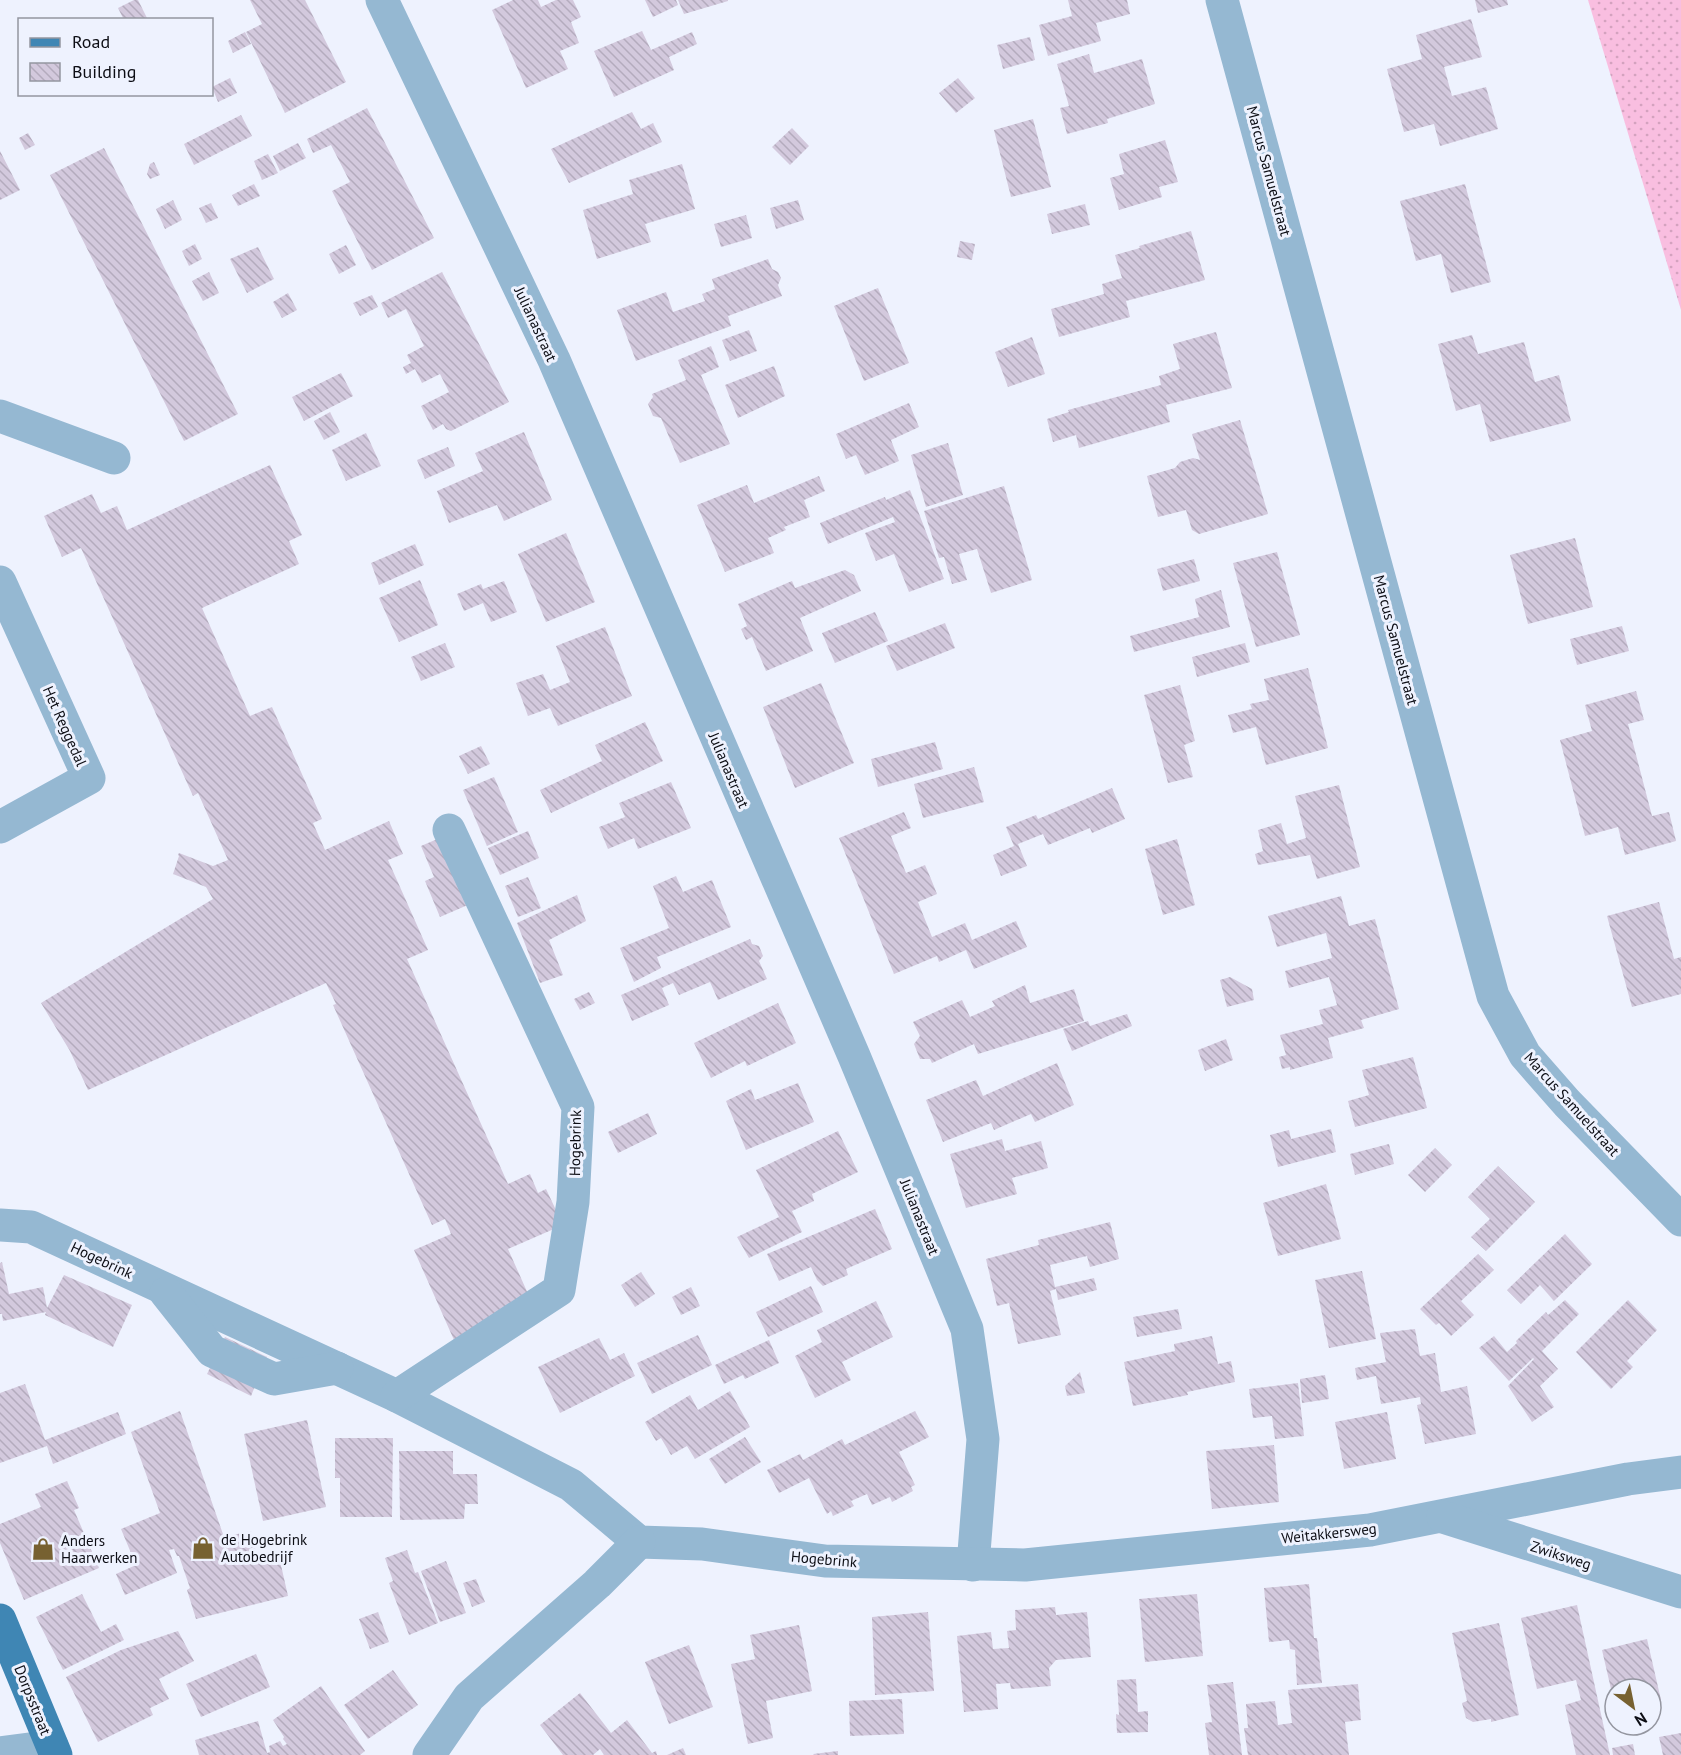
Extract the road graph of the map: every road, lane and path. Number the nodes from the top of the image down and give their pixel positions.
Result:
1 (382, 0) edge
2 (1222, 0) edge
3 (0, 416) edge
4 (114, 458) dead end
5 (0, 582) edge
6 (0, 827) edge
7 (449, 830) dead end
8 (1681, 1220) edge
9 (0, 1225) edge
10 (397, 1396) junction
11 (1681, 1472) edge
12 (1442, 1516) junction
13 (639, 1542) junction
14 (973, 1565) junction
15 (1681, 1592) edge
16 (0, 1620) edge
17 (54, 1750) edge
18 (0, 1754) edge
19 (429, 1755) edge

1 - 14 street, Julianastraat
2 - 8 street, Marcus Samuelstraat
3 - 4 street
5 - 6 street, Het Reggedal
7 - 10 street, Hogebrink
9 - 10 street, Hogebrink
10 - 13 street, Hogebrink
11 - 12 street, Weitakkersweg
12 - 14 street, Weitakkersweg
12 - 15 street, Zwiksweg
13 - 14 street, Hogebrink
13 - 19 street
16 - 17 main road, Dorpsstraat
17 - 18 street, Dorpsstraat

